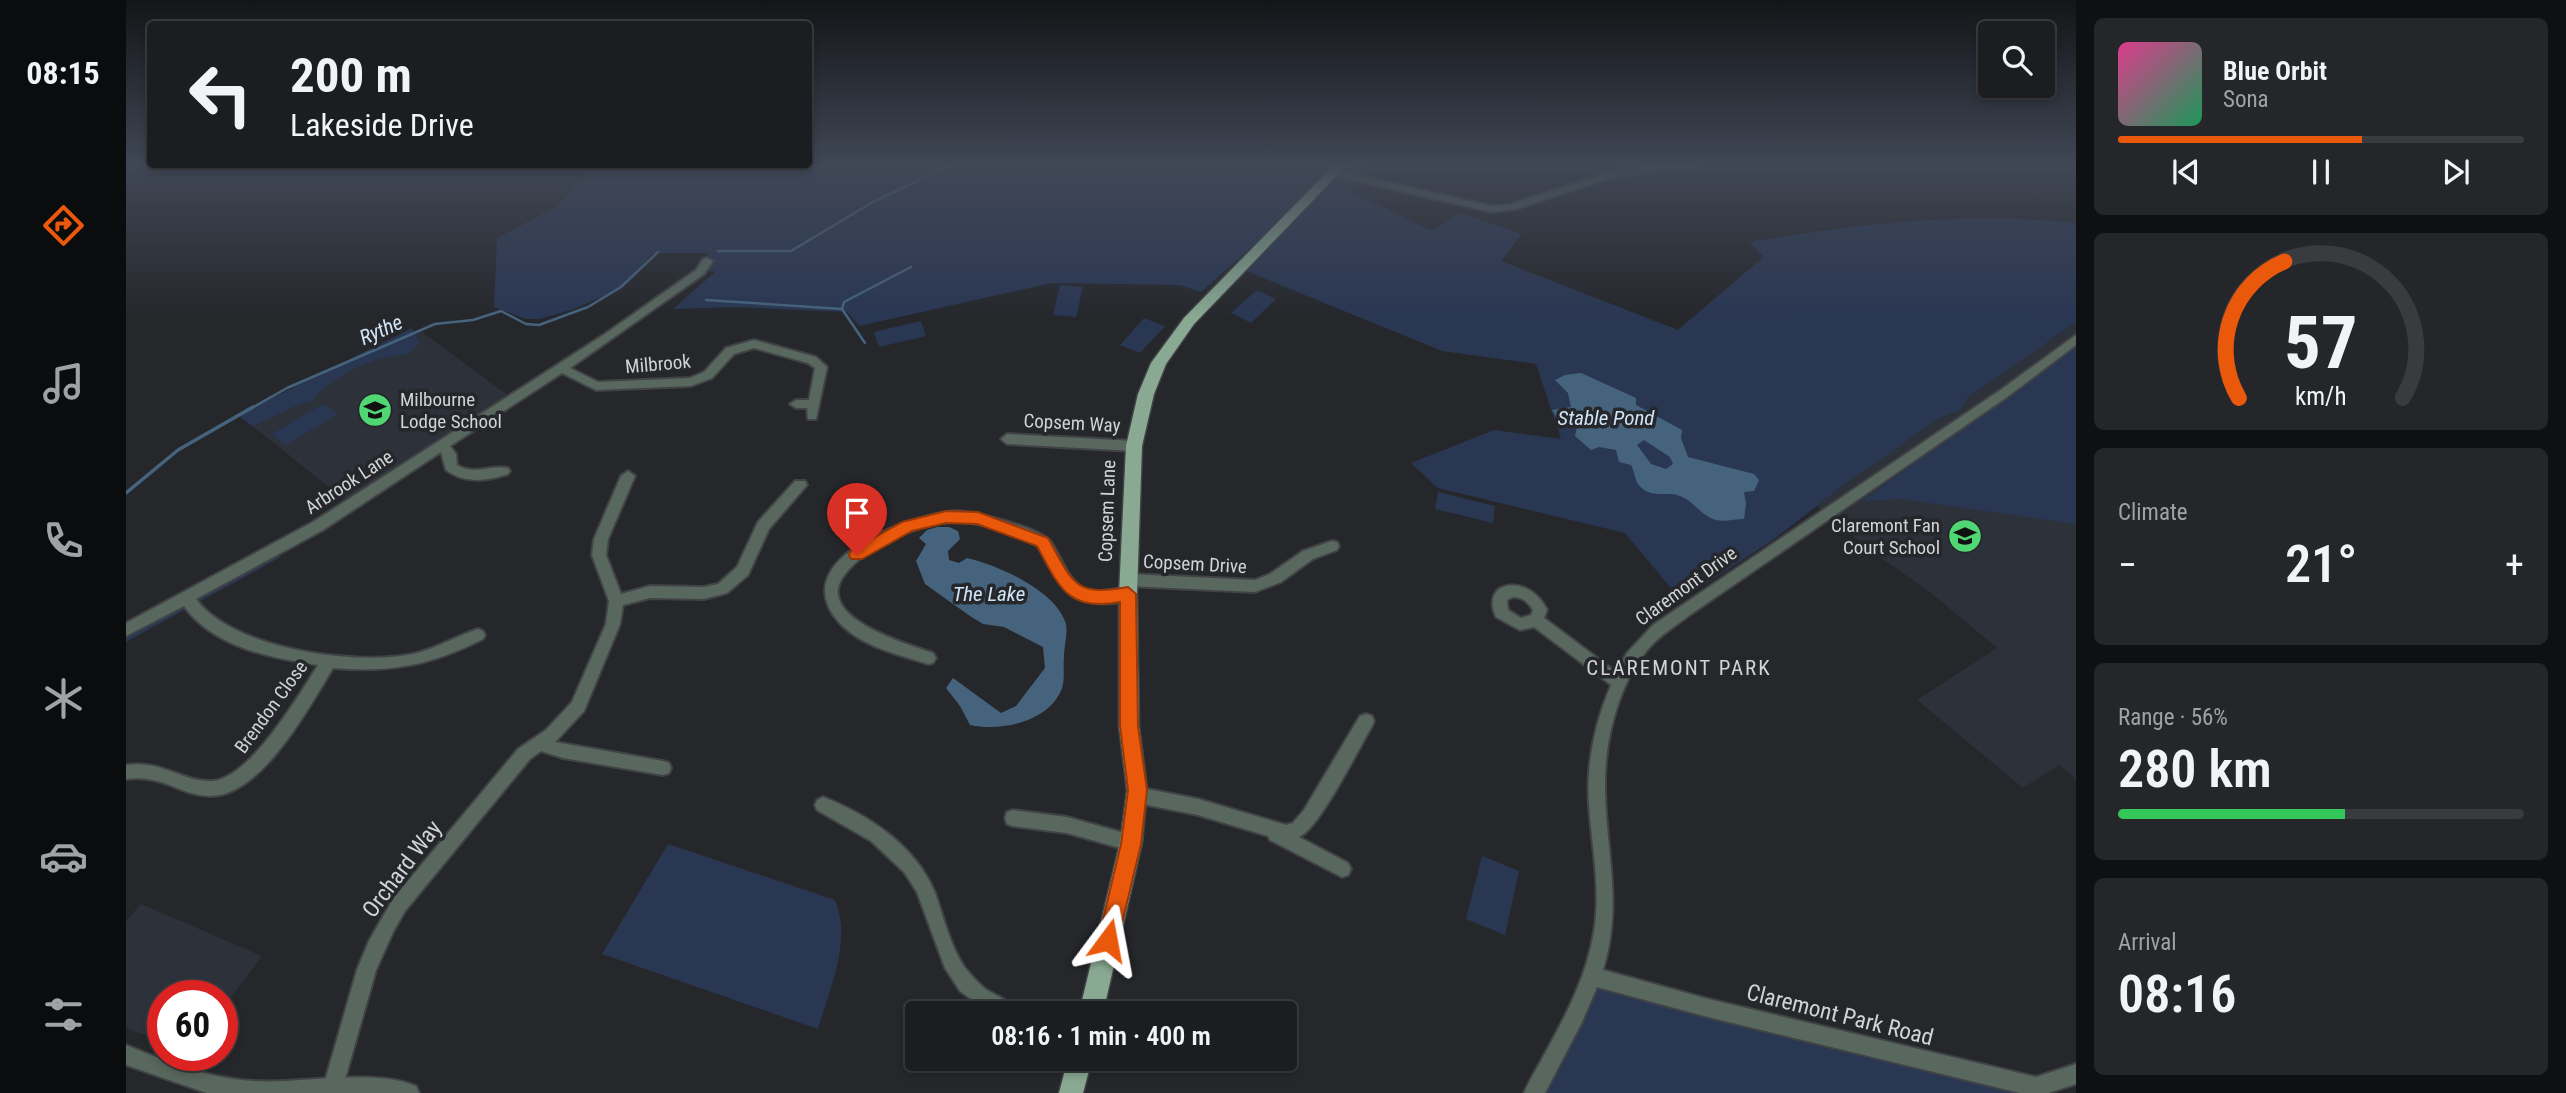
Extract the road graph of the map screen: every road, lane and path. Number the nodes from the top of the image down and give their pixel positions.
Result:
1 (1292, 216) edge
2 (707, 261) dead end
3 (2076, 340) edge
4 (561, 368) junction
5 (796, 404) dead end
6 (1007, 439) dead end
7 (442, 444) junction
8 (1134, 446) junction
9 (503, 471) dead end
10 (628, 476) dead end
11 (800, 485) dead end
12 (1332, 546) dead end
13 (1128, 587) junction
14 (186, 597) junction
15 (616, 601) junction
16 (1536, 620) dead end
17 (130, 622) edge
18 (478, 635) dead end
19 (928, 658) dead end
20 (329, 661) junction
21 (1619, 683) junction
22 (1366, 721) dead end
23 (540, 744) junction
24 (663, 768) dead end
25 (126, 772) edge
26 (1137, 795) junction
27 (823, 804) dead end
28 (1013, 818) dead end
29 (1268, 830) junction
30 (1131, 844) junction
31 (1342, 869) dead end
32 (1592, 976) junction
33 (983, 1001) edge
34 (1094, 1001) edge
35 (126, 1055) edge
36 (1077, 1071) edge
37 (2076, 1074) edge
38 (201, 1088) edge
39 (333, 1088) junction
40 (410, 1093) edge
41 (1071, 1093) edge
42 (1534, 1093) edge

1 - 8 main road, Copsem Lane
2 - 4 street, Arbrook Lane
3 - 21 street, Claremont Drive
4 - 5 street, Milbrook
4 - 7 street, Arbrook Lane
6 - 8 street, Copsem Way
7 - 9 street
7 - 14 street, Arbrook Lane
8 - 13 main road, Copsem Lane
10 - 15 street
11 - 15 street
12 - 13 street, Copsem Drive
13 - 19 street, Copsem Drive
13 - 26 main road, Copsem Lane
14 - 17 street, Arbrook Lane
14 - 20 street
15 - 23 street, Orchard Way
16 - 21 street
18 - 20 street
20 - 25 street, Brendon Close
21 - 32 street, Claremont Drive
22 - 29 street
23 - 24 street
23 - 39 street, Orchard Way
26 - 29 street
26 - 30 main road, Copsem Lane
27 - 33 street
28 - 30 street
29 - 31 street
30 - 34 main road, Copsem Lane
32 - 37 street, Claremont Park Road
32 - 42 street, Claremont Drive
35 - 38 street
36 - 41 main road
38 - 39 street
39 - 40 street

